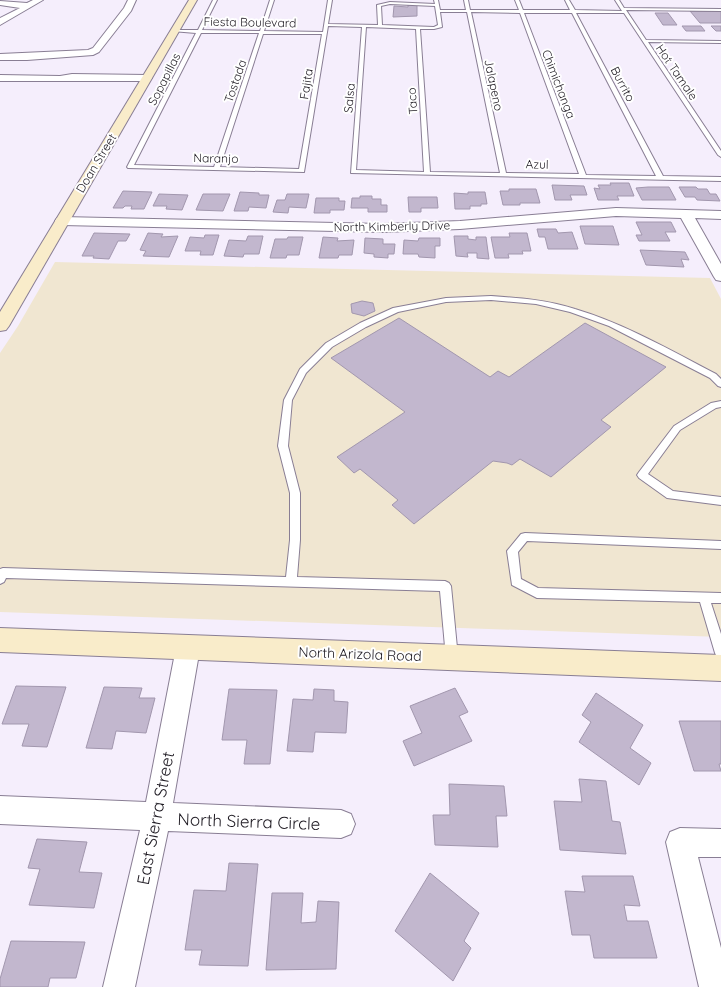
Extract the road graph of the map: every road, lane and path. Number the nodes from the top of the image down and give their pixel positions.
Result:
1 (39, 0) edge
2 (132, 0) edge
3 (193, 0) edge
4 (215, 0) edge
5 (272, 0) edge
6 (330, 0) edge
7 (377, 0) edge
8 (466, 0) edge
9 (517, 0) edge
10 (567, 0) edge
11 (617, 0) edge
12 (436, 2) edge
13 (0, 3) edge
14 (384, 4) junction
15 (28, 6) junction
16 (721, 10) edge
17 (437, 11) junction
18 (468, 11) junction
19 (521, 11) junction
20 (624, 11) junction
21 (573, 12) junction
22 (0, 22) edge
23 (326, 25) junction
24 (364, 27) junction
25 (380, 27) junction
26 (418, 28) junction
27 (174, 31) junction
28 (199, 31) junction
29 (262, 32) junction
30 (325, 33) junction
31 (644, 41) junction
32 (721, 42) edge
33 (0, 57) edge
34 (25, 57) junction
35 (2, 78) edge
36 (145, 80) junction
37 (721, 155) edge
38 (130, 167) joint
39 (216, 169) junction
40 (302, 171) joint
41 (353, 172) joint
42 (427, 173) junction
43 (503, 174) junction
44 (583, 176) junction
45 (660, 177) junction
46 (721, 179) edge
47 (686, 214) junction
48 (721, 215) edge
49 (62, 221) junction
50 (721, 277) edge
51 (0, 326) edge
52 (721, 384) edge
53 (721, 404) edge
54 (721, 501) edge
55 (721, 545) edge
56 (0, 579) edge
57 (291, 581) junction
58 (704, 598) junction
59 (721, 598) edge
60 (0, 640) edge
61 (188, 648) junction
62 (721, 653) edge
63 (452, 658) junction
64 (721, 668) edge
65 (0, 810) edge
66 (157, 818) junction
67 (341, 824) dead end
68 (721, 843) edge
69 (120, 987) edge
70 (714, 987) edge

1 - 15 street
2 - 34 street
3 - 27 street, Doan Street
4 - 28 lane, Sopapillas
5 - 29 lane, Tostada
6 - 23 lane, Fajita
7 - 14 lane
8 - 18 lane, Jalapeno
9 - 19 lane, Chimichanga
10 - 21 lane, Burrito
11 - 20 lane, Hot Tamale
12 - 14 lane
12 - 17 lane
13 - 15 street
14 - 25 lane
15 - 22 street
16 - 20 lane
17 - 18 lane
17 - 26 lane
18 - 19 lane
18 - 43 lane, Jalapeno
19 - 21 lane
19 - 44 lane, Chimichanga
20 - 21 lane
20 - 31 lane, Hot Tamale
21 - 45 lane, Burrito
23 - 24 lane
23 - 30 lane, Fajita
24 - 25 lane
24 - 41 lane, Salsa
25 - 26 lane
26 - 42 lane, Taco
27 - 28 lane, Fiesta Boulevard
27 - 36 street, Doan Street
28 - 29 lane, Fiesta Boulevard
28 - 38 lane, Sopapillas
29 - 30 lane, Fiesta Boulevard
29 - 39 lane, Tostada
30 - 40 lane, Fajita
31 - 32 lane
31 - 37 lane, Hot Tamale
33 - 34 street
34 - 35 street
35 - 36 street
36 - 49 street, Doan Street
38 - 39 lane, Naranjo
39 - 40 lane, Naranjo
41 - 42 lane, Azul
42 - 43 lane, Azul
43 - 44 lane, Azul
44 - 45 lane, Azul
45 - 46 lane, Azul
47 - 48 street, North Kimberly Drive
47 - 49 street, North Kimberly Drive
47 - 50 street
49 - 51 street, Doan Street
52 - 57 lane
53 - 54 lane
55 - 58 lane
56 - 57 lane
57 - 63 lane
58 - 59 lane
58 - 62 lane
60 - 61 street, North Arizola Road
61 - 63 street, North Arizola Road
61 - 66 street, East Sierra Street
63 - 64 street, North Arizola Road
65 - 66 street, North Sierra Circle
66 - 67 street, North Sierra Circle
66 - 69 street, East Sierra Street
68 - 70 street

